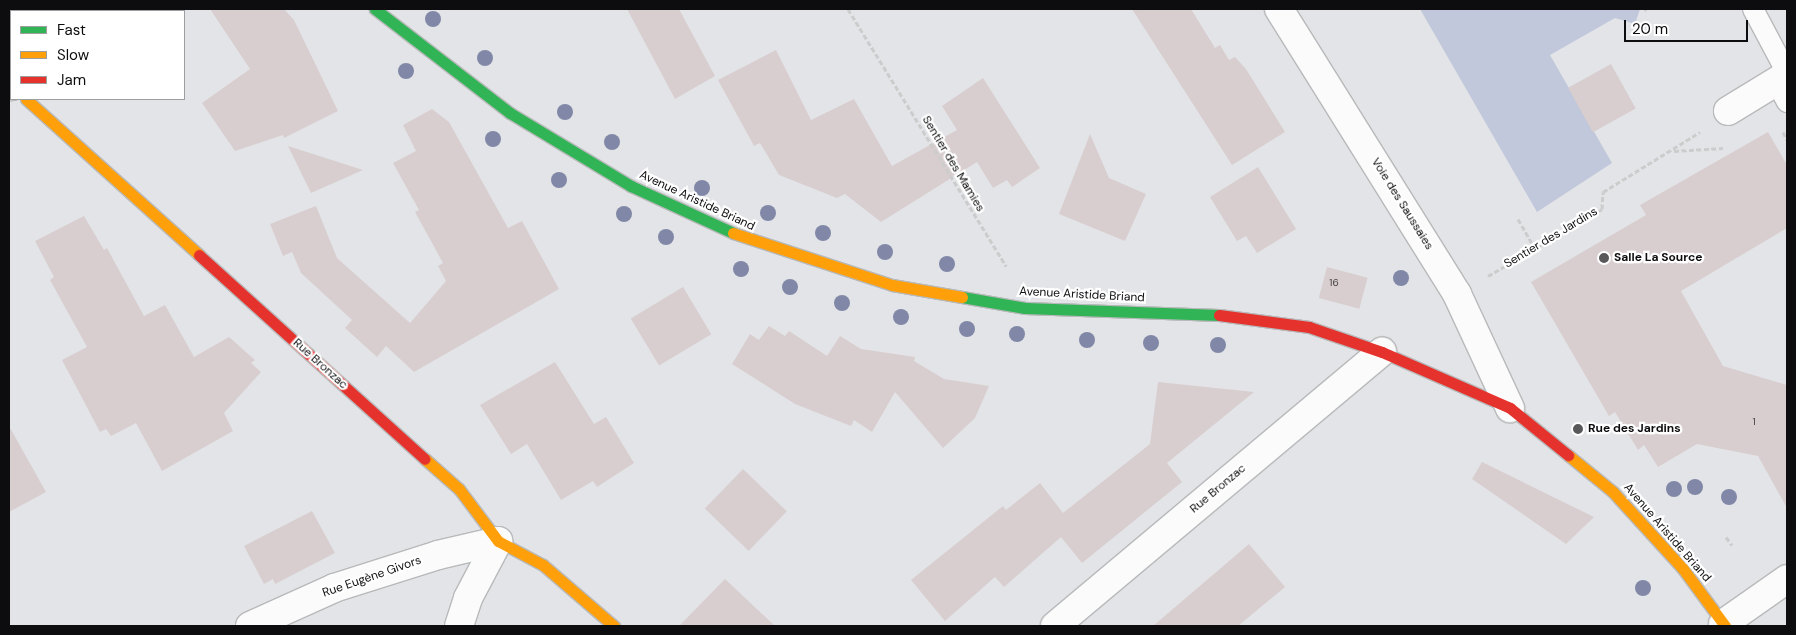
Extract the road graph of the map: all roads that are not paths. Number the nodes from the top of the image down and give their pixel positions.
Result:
1 (374, 9) edge
2 (1279, 9) edge
3 (1753, 9) edge
4 (1784, 83) edge
5 (27, 100) edge
6 (1728, 111) dead end
7 (1382, 352) junction
8 (1510, 408) junction
9 (498, 540) junction
10 (1787, 579) edge
11 (1724, 625) edge
12 (250, 626) edge
13 (459, 626) edge
14 (614, 626) edge
15 (1055, 626) edge

1 - 7 street, Avenue Aristide Briand
2 - 8 street, Voie des Saussaies
3 - 4 lane
4 - 6 street
5 - 9 street, Rue Bronzac
7 - 8 street, Avenue Aristide Briand
7 - 15 street, Rue Bronzac
8 - 11 street, Avenue Aristide Briand
9 - 12 street, Rue Eugène Givors
9 - 13 street
9 - 14 street, Rue Bronzac
10 - 11 street

